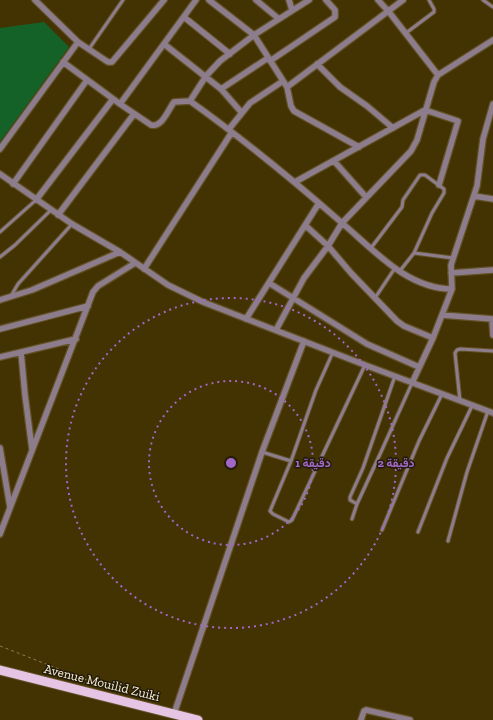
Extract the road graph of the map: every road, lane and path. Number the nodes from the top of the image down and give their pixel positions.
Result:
1 (35, 0) edge
2 (123, 0) edge
3 (164, 0) edge
4 (196, 0) edge
5 (209, 0) edge
6 (256, 0) edge
7 (289, 0) edge
8 (309, 0) edge
9 (326, 0) edge
10 (378, 0) edge
11 (403, 0) edge
12 (428, 0) edge
13 (483, 0) edge
14 (493, 7) edge
15 (292, 10) junction
16 (389, 12) junction
17 (184, 17) junction
18 (279, 19) junction
19 (406, 33) junction
20 (254, 35) junction
21 (493, 40) edge
22 (78, 42) junction
23 (164, 44) junction
24 (90, 49) junction
25 (230, 54) junction
26 (269, 60) junction
27 (63, 62) junction
28 (317, 64) junction
29 (438, 75) junction
30 (206, 76) junction
31 (88, 80) junction
32 (283, 81) junction
33 (287, 87) junction
34 (221, 89) junction
35 (113, 99) junction
36 (190, 101) junction
37 (120, 104) junction
38 (493, 104) edge
39 (425, 110) junction
40 (242, 113) junction
41 (134, 114) junction
42 (393, 128) junction
43 (231, 130) junction
44 (359, 147) junction
45 (0, 149) edge
46 (334, 161) junction
47 (1, 177) edge
48 (295, 182) junction
49 (13, 184) junction
50 (439, 185) junction
51 (474, 196) junction
52 (366, 197) junction
53 (493, 199) edge
54 (36, 200) junction
55 (319, 203) junction
56 (51, 210) junction
57 (58, 215) junction
58 (342, 223) junction
59 (72, 224) junction
60 (305, 226) junction
61 (0, 232) edge
62 (328, 246) junction
63 (371, 248) junction
64 (120, 252) junction
65 (414, 253) junction
66 (0, 257) edge
67 (453, 258) junction
68 (135, 263) junction
69 (144, 269) junction
70 (397, 270) junction
71 (493, 270) edge
72 (451, 273) junction
73 (270, 283) junction
74 (452, 289) junction
75 (10, 297) junction
76 (293, 297) junction
77 (375, 298) junction
78 (0, 300) edge
79 (88, 306) junction
80 (442, 315) junction
81 (246, 319) junction
82 (493, 319) edge
83 (0, 329) edge
84 (276, 330) junction
85 (493, 334) edge
86 (433, 338) junction
87 (76, 339) junction
88 (304, 341) junction
89 (493, 351) edge
90 (21, 352) junction
91 (333, 352) junction
92 (0, 357) edge
93 (365, 365) junction
94 (419, 367) junction
95 (395, 376) junction
96 (412, 383) junction
97 (442, 394) junction
98 (460, 401) junction
99 (472, 406) junction
100 (490, 412) edge
101 (0, 448) edge
102 (32, 450) junction
103 (262, 452) junction
104 (291, 461) junction
105 (357, 504) junction
106 (10, 508) junction
107 (352, 519) dead end
108 (382, 530) dead end
109 (418, 532) dead end
110 (0, 534) edge
111 (448, 541) dead end
112 (0, 646) edge
113 (0, 670) edge
114 (87, 680) dead end
115 (174, 714) junction
116 (198, 720) edge
117 (361, 720) edge
118 (410, 720) edge

1 - 22 street
2 - 24 lane
3 - 24 street
4 - 17 street
5 - 20 street
6 - 18 street
7 - 15 street
8 - 15 street
9 - 26 street
10 - 16 street
11 - 16 street
12 - 19 lane
13 - 14 lane
15 - 18 street
16 - 19 street
16 - 28 street
17 - 23 street
17 - 25 street
18 - 20 street
19 - 29 street
20 - 25 street
20 - 26 street
21 - 29 street
22 - 24 street
22 - 27 street
23 - 30 street
23 - 37 street
25 - 30 street
26 - 32 street
26 - 34 street
27 - 31 street
27 - 45 street
28 - 33 street
28 - 42 street
29 - 39 street
30 - 34 street
30 - 36 street
31 - 35 street
31 - 49 street
32 - 33 street
32 - 40 street
33 - 44 street
34 - 40 street
35 - 37 street
35 - 54 street
36 - 41 street
36 - 43 street
37 - 41 street
38 - 51 street
39 - 42 street
39 - 50 street
39 - 52 street
40 - 43 street
41 - 57 street
42 - 44 street
43 - 48 street
43 - 69 street
44 - 46 street
46 - 48 street
46 - 52 street
47 - 49 street
48 - 55 street
49 - 54 street
50 - 63 lane
50 - 65 lane
51 - 53 street
51 - 67 street
52 - 58 street
54 - 56 street
54 - 61 lane
55 - 58 street
55 - 60 street
56 - 57 street
56 - 66 lane
57 - 59 street
58 - 62 street
58 - 63 street
59 - 64 street
59 - 75 lane
60 - 62 street
60 - 73 street
62 - 76 street
62 - 77 street
63 - 70 street
64 - 68 street
64 - 75 street
65 - 67 lane
65 - 70 lane
67 - 72 street
68 - 69 street
68 - 79 street
69 - 81 street
70 - 74 street
70 - 77 lane
71 - 72 street
72 - 74 street
73 - 76 street
73 - 81 street
74 - 80 street
75 - 78 street
76 - 84 street
76 - 94 street
77 - 86 street
79 - 83 street
79 - 87 street
80 - 82 street
80 - 86 street
81 - 84 street
82 - 85 street
84 - 88 street
86 - 94 street
87 - 90 street
87 - 102 street
88 - 91 street
88 - 103 street
89 - 98 lane
90 - 92 street
90 - 102 street
91 - 93 street
91 - 104 lane
93 - 95 street
93 - 104 lane
94 - 96 street
95 - 96 street
95 - 105 lane
96 - 97 street
96 - 105 lane
97 - 98 street
97 - 108 lane
98 - 99 street
99 - 100 street
99 - 109 lane
100 - 111 lane
101 - 106 street
102 - 106 street
103 - 104 lane
103 - 115 street
105 - 107 lane
106 - 110 street
112 - 114 path
113 - 115 main road, Avenue Mouilid Zuiki
115 - 116 main road, Avenue Mouilid Zuiki
117 - 118 street

